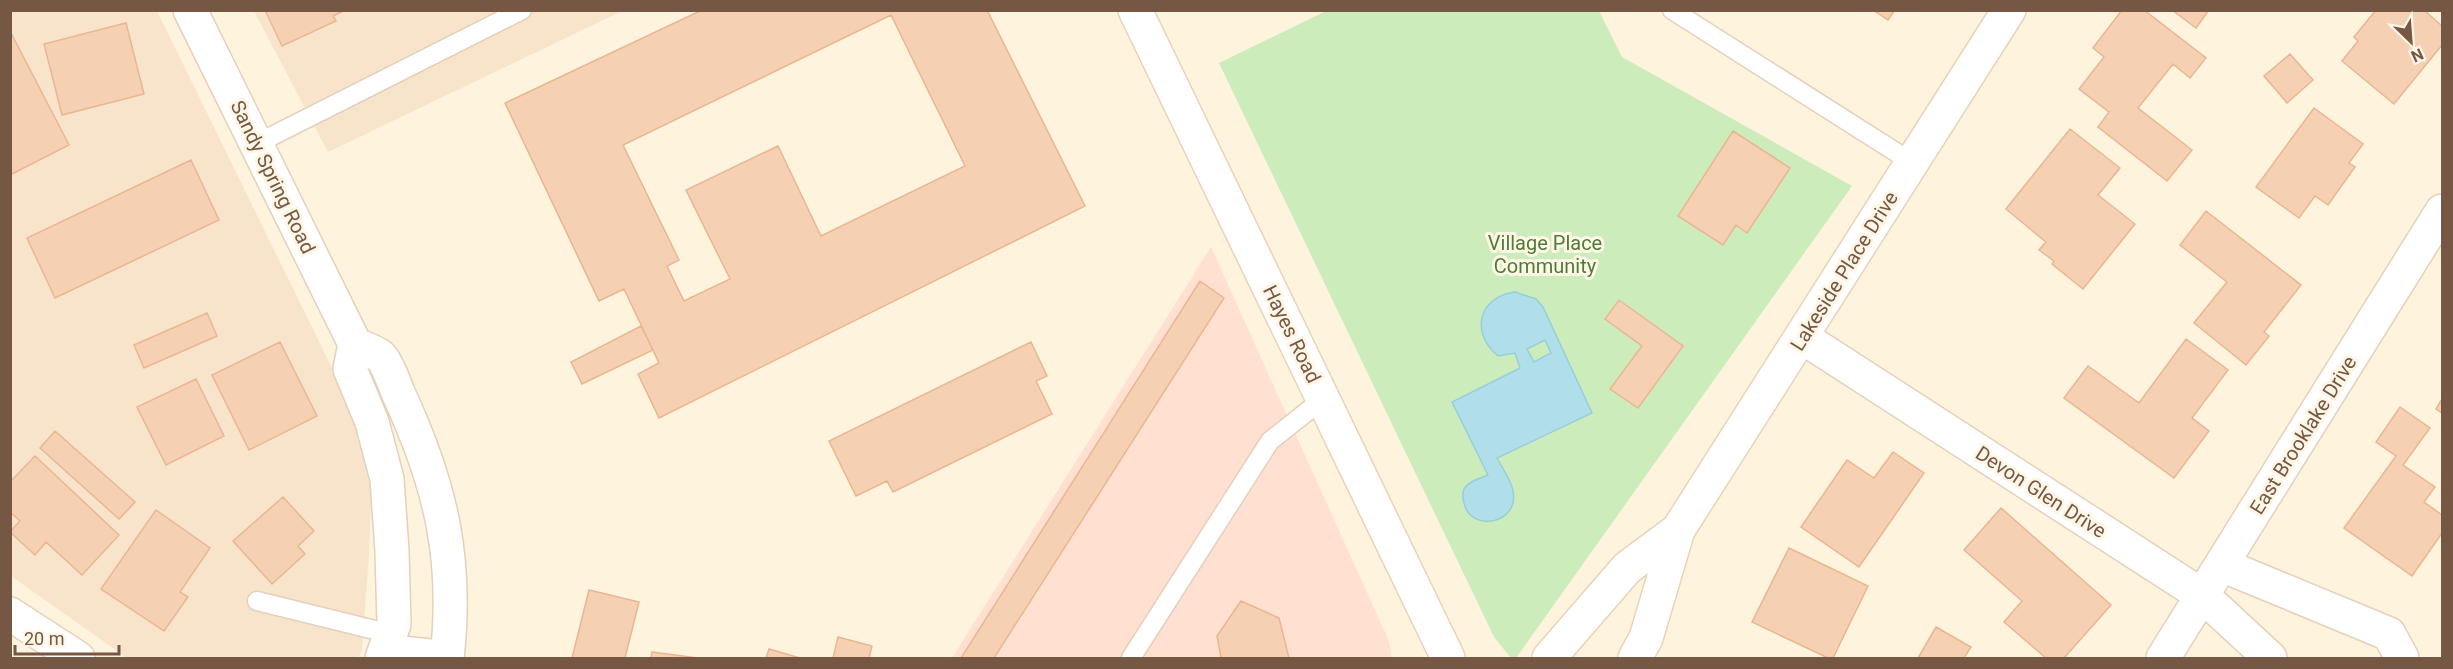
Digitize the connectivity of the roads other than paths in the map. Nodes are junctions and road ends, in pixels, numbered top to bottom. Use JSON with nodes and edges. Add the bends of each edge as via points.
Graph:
{"nodes":[{"id":1,"x":190,"y":10,"type":"edge"},
{"id":2,"x":522,"y":10,"type":"edge"},
{"id":3,"x":1134,"y":10,"type":"edge"},
{"id":4,"x":1672,"y":10,"type":"edge"},
{"id":5,"x":2009,"y":10,"type":"edge"},
{"id":6,"x":256,"y":144,"type":"junction"},
{"id":7,"x":1913,"y":163,"type":"junction"},
{"id":8,"x":2442,"y":211,"type":"edge"},
{"id":9,"x":1802,"y":337,"type":"junction"},
{"id":10,"x":355,"y":344,"type":"junction"},
{"id":11,"x":1323,"y":399,"type":"junction"},
{"id":12,"x":1678,"y":530,"type":"junction"},
{"id":13,"x":2222,"y":565,"type":"junction"},
{"id":14,"x":1416,"y":593,"type":"junction"},
{"id":15,"x":2203,"y":596,"type":"junction"},
{"id":16,"x":257,"y":601,"type":"dead end"},
{"id":17,"x":10,"y":614,"type":"edge"},
{"id":18,"x":386,"y":648,"type":"edge"},
{"id":19,"x":78,"y":658,"type":"edge"},
{"id":20,"x":447,"y":658,"type":"edge"},
{"id":21,"x":1131,"y":658,"type":"edge"},
{"id":22,"x":1425,"y":658,"type":"edge"},
{"id":23,"x":1448,"y":658,"type":"edge"},
{"id":24,"x":1549,"y":658,"type":"edge"},
{"id":25,"x":1635,"y":658,"type":"edge"},
{"id":26,"x":2163,"y":658,"type":"edge"},
{"id":27,"x":2270,"y":658,"type":"edge"},
{"id":28,"x":2402,"y":658,"type":"edge"}],
"edges":[{"from":1,"to":6,"type":"street","name":"Sandy Spring Road"},
{"from":2,"to":6,"type":"lane"},
{"from":3,"to":11,"type":"street","name":"Hayes Road"},
{"from":4,"to":7,"type":"lane"},
{"from":5,"to":7,"type":"street","name":"Lakeside Place Drive"},
{"from":6,"to":10,"type":"street","name":"Sandy Spring Road"},
{"from":7,"to":9,"type":"street","name":"Lakeside Place Drive"},
{"from":8,"to":13,"type":"street","name":"East Brooklake Drive"},
{"from":9,"to":12,"type":"street","name":"Lakeside Place Drive"},
{"from":9,"to":15,"type":"street","name":"Devon Glen Drive"},
{"from":10,"to":18,"type":"street","via":[[350,369],[372,422],[387,479],[394,624]]},
{"from":10,"to":20,"type":"street","via":[[382,357],[419,438],[436,491],[450,561],[451,630]]},
{"from":11,"to":14,"type":"street","name":"Hayes Road"},
{"from":11,"to":21,"type":"lane","via":[[1270,441]]},
{"from":12,"to":24,"type":"street","name":"Lakeside Place Drive","via":[[1627,568]]},
{"from":12,"to":25,"type":"street","name":"Lakeside Place Drive","via":[[1646,638]]},
{"from":13,"to":15,"type":"street","name":"East Brooklake Drive"},
{"from":13,"to":28,"type":"street","via":[[2389,634]]},
{"from":14,"to":22,"type":"street"},
{"from":14,"to":23,"type":"street","name":"Hayes Road"},
{"from":15,"to":26,"type":"street","name":"East Brooklake Drive"},
{"from":15,"to":27,"type":"street","name":"Devon Glen Drive"},
{"from":16,"to":18,"type":"lane"},
{"from":17,"to":19,"type":"street"},
{"from":18,"to":20,"type":"street"}]}
